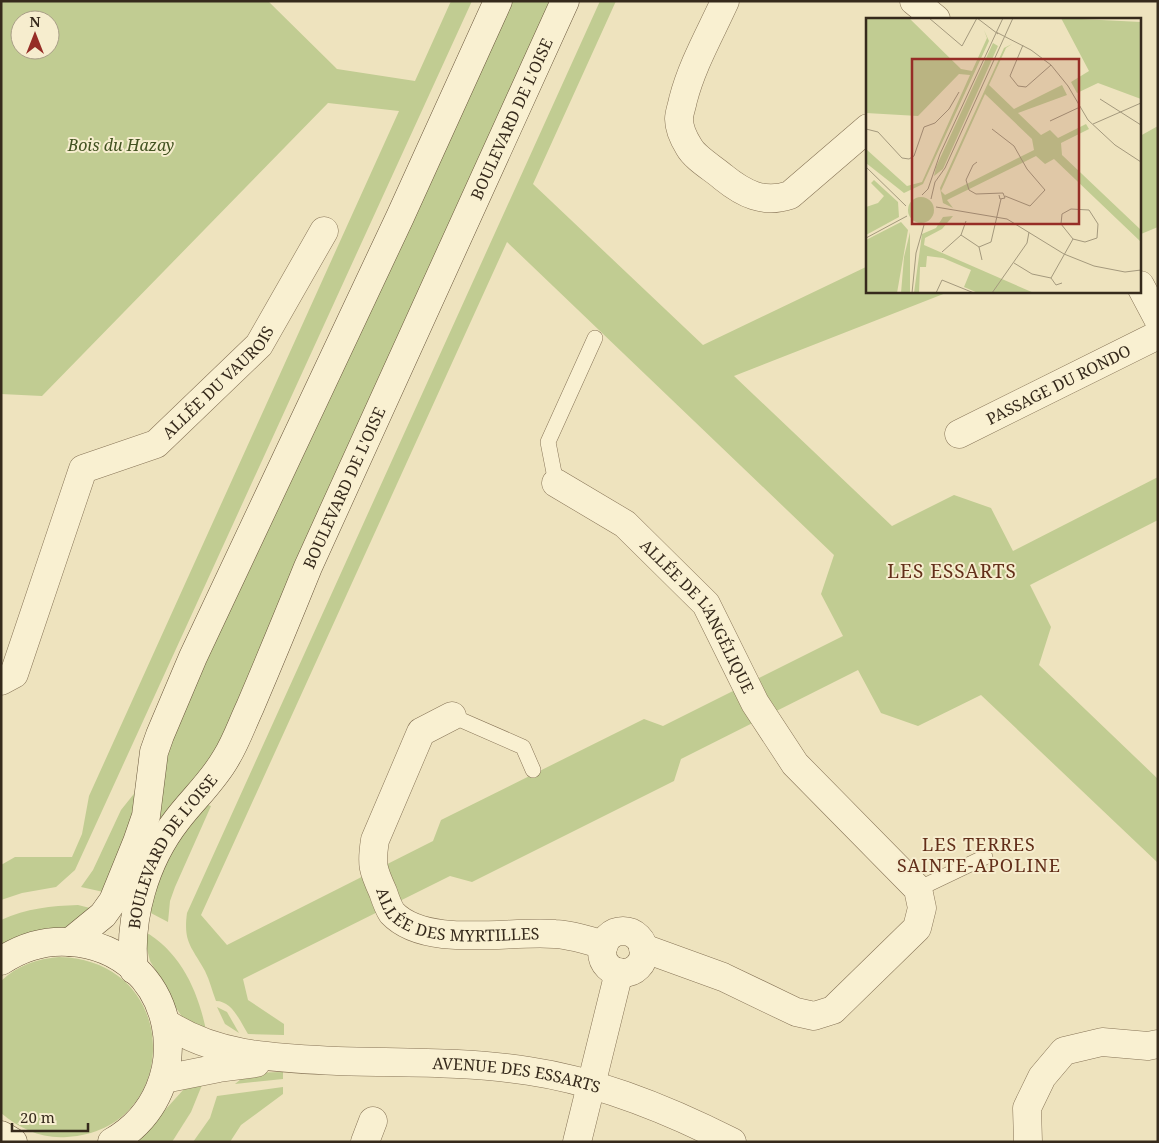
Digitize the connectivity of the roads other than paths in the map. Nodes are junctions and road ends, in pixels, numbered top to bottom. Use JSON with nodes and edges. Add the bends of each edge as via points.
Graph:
{"nodes":[{"id":1,"x":498,"y":1,"type":"edge"},
{"id":2,"x":565,"y":1,"type":"edge"},
{"id":3,"x":725,"y":1,"type":"edge"},
{"id":4,"x":914,"y":1,"type":"edge"},
{"id":5,"x":935,"y":18,"type":"edge"},
{"id":6,"x":866,"y":130,"type":"edge"},
{"id":7,"x":324,"y":231,"type":"dead end"},
{"id":8,"x":1142,"y":289,"type":"edge"},
{"id":9,"x":1158,"y":319,"type":"edge"},
{"id":10,"x":1158,"y":335,"type":"edge"},
{"id":11,"x":595,"y":338,"type":"dead end"},
{"id":12,"x":959,"y":434,"type":"dead end"},
{"id":13,"x":556,"y":483,"type":"joint"},
{"id":14,"x":1,"y":681,"type":"edge"},
{"id":15,"x":452,"y":716,"type":"joint"},
{"id":16,"x":533,"y":770,"type":"dead end"},
{"id":17,"x":985,"y":856,"type":"dead end"},
{"id":18,"x":918,"y":889,"type":"junction"},
{"id":19,"x":70,"y":942,"type":"junction"},
{"id":20,"x":604,"y":945,"type":"junction"},
{"id":21,"x":644,"y":948,"type":"junction"},
{"id":22,"x":1,"y":961,"type":"edge"},
{"id":23,"x":134,"y":970,"type":"junction"},
{"id":24,"x":619,"y":972,"type":"junction"},
{"id":25,"x":166,"y":1023,"type":"junction"},
{"id":26,"x":1158,"y":1044,"type":"edge"},
{"id":27,"x":290,"y":1059,"type":"junction"},
{"id":28,"x":164,"y":1079,"type":"junction"},
{"id":29,"x":590,"y":1084,"type":"junction"},
{"id":30,"x":1,"y":1135,"type":"edge"},
{"id":31,"x":13,"y":1142,"type":"edge"},
{"id":32,"x":112,"y":1142,"type":"edge"},
{"id":33,"x":577,"y":1142,"type":"edge"},
{"id":34,"x":732,"y":1142,"type":"edge"},
{"id":35,"x":1028,"y":1142,"type":"edge"}],
"edges":[{"from":1,"to":19,"type":"street","via":[[182,683],[154,752],[146,816],[113,901],[96,922]]},
{"from":2,"to":23,"type":"street","name":"BOULEVARD DE L'OISE","via":[[308,567],[227,758],[176,821],[157,853],[134,920]]},
{"from":3,"to":6,"type":"street","via":[[689,76],[683,100],[679,120],[682,136],[690,150],[737,189],[764,199],[779,199],[790,195]]},
{"from":4,"to":5,"type":"street"},
{"from":7,"to":14,"type":"street","name":"ALLÉE DU VAUROIS","via":[[259,344],[156,444],[83,469],[14,674]]},
{"from":8,"to":9,"type":"street"},
{"from":10,"to":12,"type":"street","name":"PASSAGE DU RONDO"},
{"from":11,"to":13,"type":"lane","name":"ALLÉE DE L'ANGÉLIQUE","via":[[548,442]]},
{"from":13,"to":18,"type":"street","name":"ALLÉE DE L'ANGÉLIQUE","via":[[625,524],[706,604],[755,703],[795,764]]},
{"from":15,"to":16,"type":"lane","name":"ALLÉE DES MYRTILLES","via":[[523,747]]},
{"from":15,"to":20,"type":"street","name":"ALLÉE DES MYRTILLES","via":[[421,732],[375,840],[372,859],[375,876],[391,912],[422,931],[442,935],[555,934]]},
{"from":17,"to":18,"type":"lane"},
{"from":18,"to":21,"type":"street","via":[[922,908],[917,928],[833,1010],[814,1016],[796,1012],[723,977]]},
{"from":19,"to":22,"type":"street","via":[[35,945]]},
{"from":19,"to":23,"type":"street","via":[[109,952]]},
{"from":20,"to":21,"type":"street","via":[[611,936],[628,932],[638,938]]},
{"from":20,"to":24,"type":"street","via":[[602,952],[607,965]]},
{"from":21,"to":24,"type":"street","via":[[642,962],[637,967],[625,973]]},
{"from":23,"to":25,"type":"street","via":[[154,994]]},
{"from":24,"to":29,"type":"street"},
{"from":25,"to":27,"type":"street","name":"AVENUE DES ESSARTS","via":[[191,1038],[220,1048]]},
{"from":25,"to":28,"type":"street","via":[[169,1051]]},
{"from":26,"to":35,"type":"street","via":[[1102,1042],[1064,1051],[1042,1077],[1027,1108]]},
{"from":27,"to":28,"type":"street","name":"AVENUE DES ESSARTS","via":[[240,1064]]},
{"from":27,"to":29,"type":"street","name":"AVENUE DES ESSARTS","via":[[468,1065],[530,1071]]},
{"from":28,"to":32,"type":"street","via":[[147,1112]]},
{"from":29,"to":33,"type":"street"},
{"from":29,"to":34,"type":"street","name":"AVENUE DES ESSARTS","via":[[661,1109]]},
{"from":30,"to":31,"type":"street"}]}
